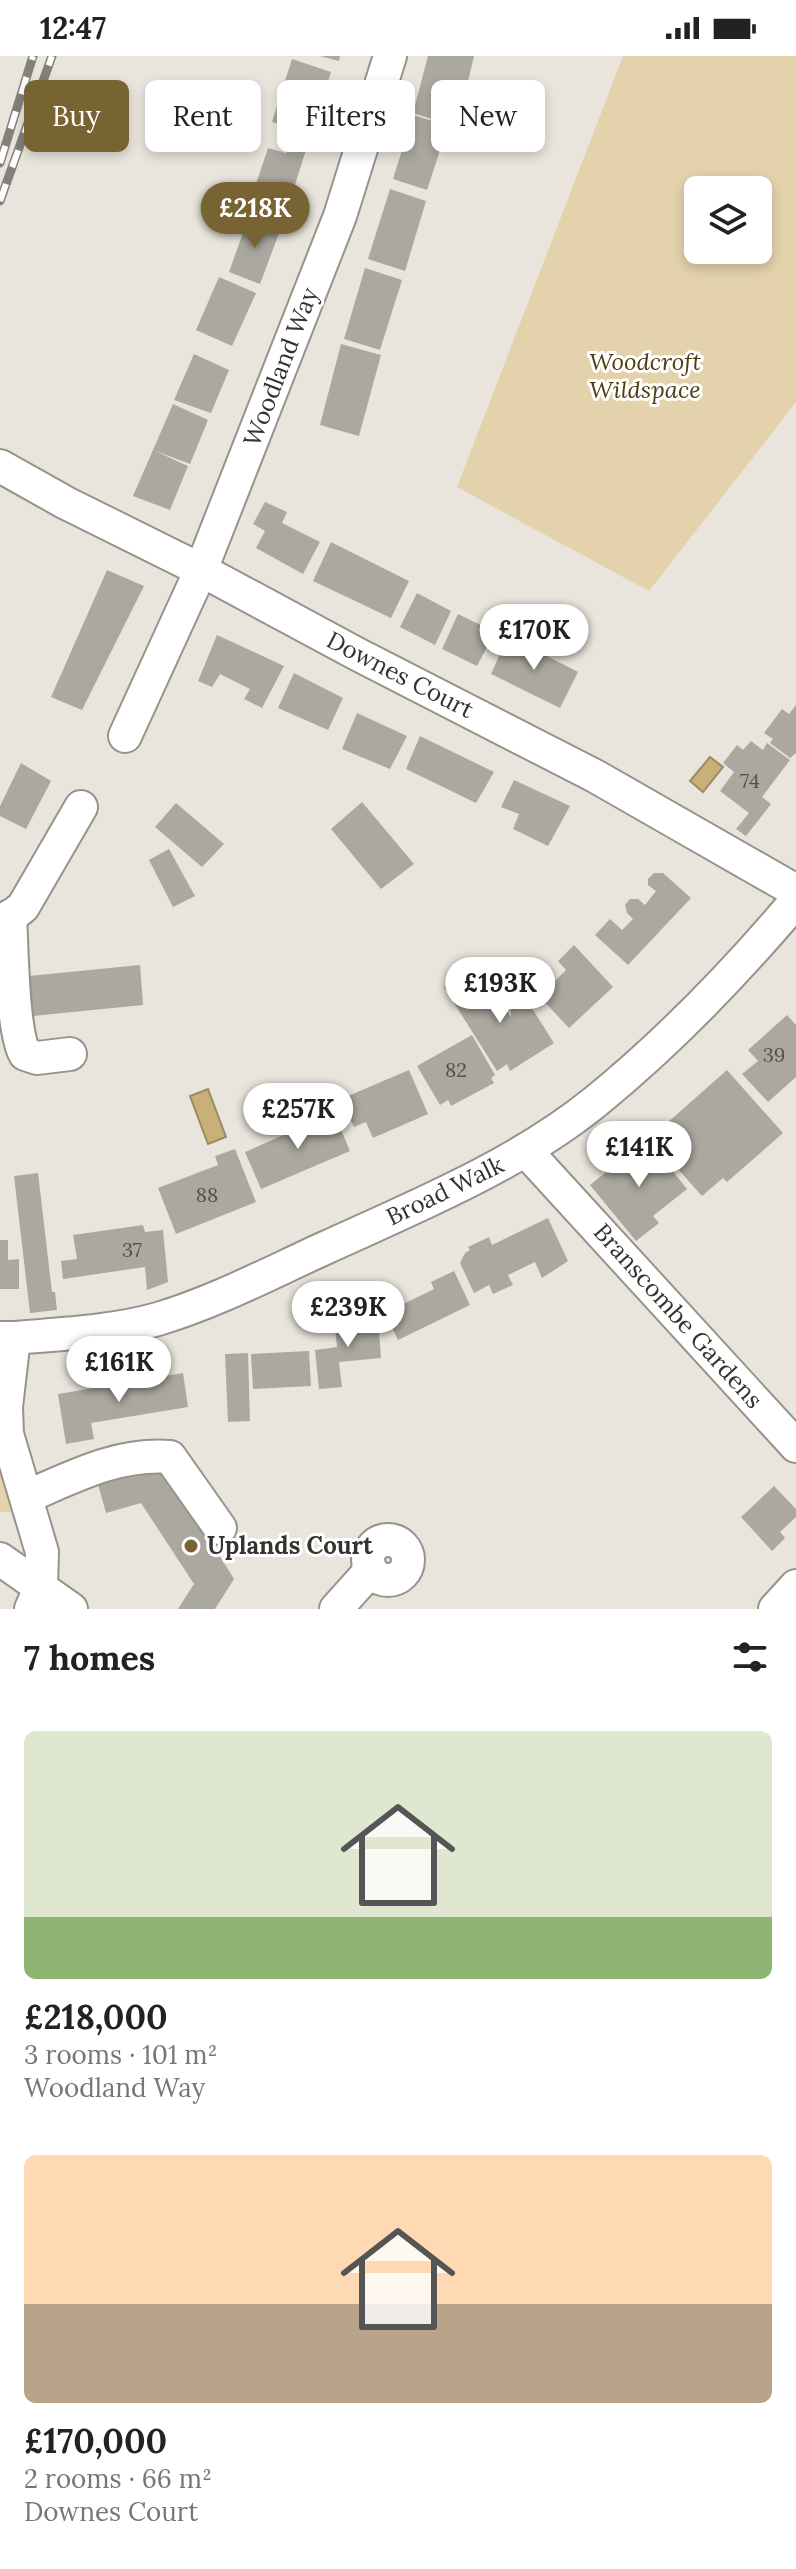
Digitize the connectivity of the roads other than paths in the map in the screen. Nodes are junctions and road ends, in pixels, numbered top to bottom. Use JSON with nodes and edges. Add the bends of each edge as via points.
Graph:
{"nodes":[{"id":1,"x":390,"y":56,"type":"edge"},
{"id":2,"x":0,"y":466,"type":"edge"},
{"id":3,"x":201,"y":570,"type":"junction"},
{"id":4,"x":125,"y":736,"type":"dead end"},
{"id":5,"x":81,"y":807,"type":"dead end"},
{"id":6,"x":796,"y":891,"type":"edge"},
{"id":7,"x":796,"y":901,"type":"edge"},
{"id":8,"x":5,"y":921,"type":"edge"},
{"id":9,"x":70,"y":1054,"type":"dead end"},
{"id":10,"x":526,"y":1151,"type":"junction"},
{"id":11,"x":7,"y":1338,"type":"edge"},
{"id":12,"x":796,"y":1446,"type":"edge"},
{"id":13,"x":26,"y":1497,"type":"junction"},
{"id":14,"x":220,"y":1528,"type":"dead end"},
{"id":15,"x":0,"y":1559,"type":"edge"},
{"id":16,"x":371,"y":1570,"type":"dead end"},
{"id":17,"x":796,"y":1586,"type":"edge"},
{"id":18,"x":36,"y":1598,"type":"edge"},
{"id":19,"x":71,"y":1609,"type":"edge"},
{"id":20,"x":336,"y":1609,"type":"edge"},
{"id":21,"x":775,"y":1609,"type":"edge"}],
"edges":[{"from":1,"to":3,"type":"street","name":"Woodland Way","via":[[340,216]]},
{"from":2,"to":3,"type":"street","name":"Downes Court"},
{"from":3,"to":4,"type":"street","name":"Woodland Way"},
{"from":3,"to":6,"type":"street","name":"Downes Court","via":[[595,776]]},
{"from":5,"to":8,"type":"street","via":[[23,907]]},
{"from":7,"to":10,"type":"street","name":"Broad Walk","via":[[656,1049],[594,1103]]},
{"from":8,"to":9,"type":"street","via":[[22,1048],[37,1058]]},
{"from":10,"to":11,"type":"street","name":"Broad Walk","via":[[199,1304],[156,1319],[84,1332]]},
{"from":10,"to":12,"type":"street","name":"Branscombe Gardens"},
{"from":11,"to":13,"type":"street","via":[[7,1434]]},
{"from":13,"to":14,"type":"street","via":[[101,1465],[145,1455],[170,1457]]},
{"from":13,"to":18,"type":"street","via":[[42,1552]]},
{"from":15,"to":18,"type":"street"},
{"from":16,"to":20,"type":"street"},
{"from":17,"to":21,"type":"street"},
{"from":18,"to":19,"type":"street"}]}
